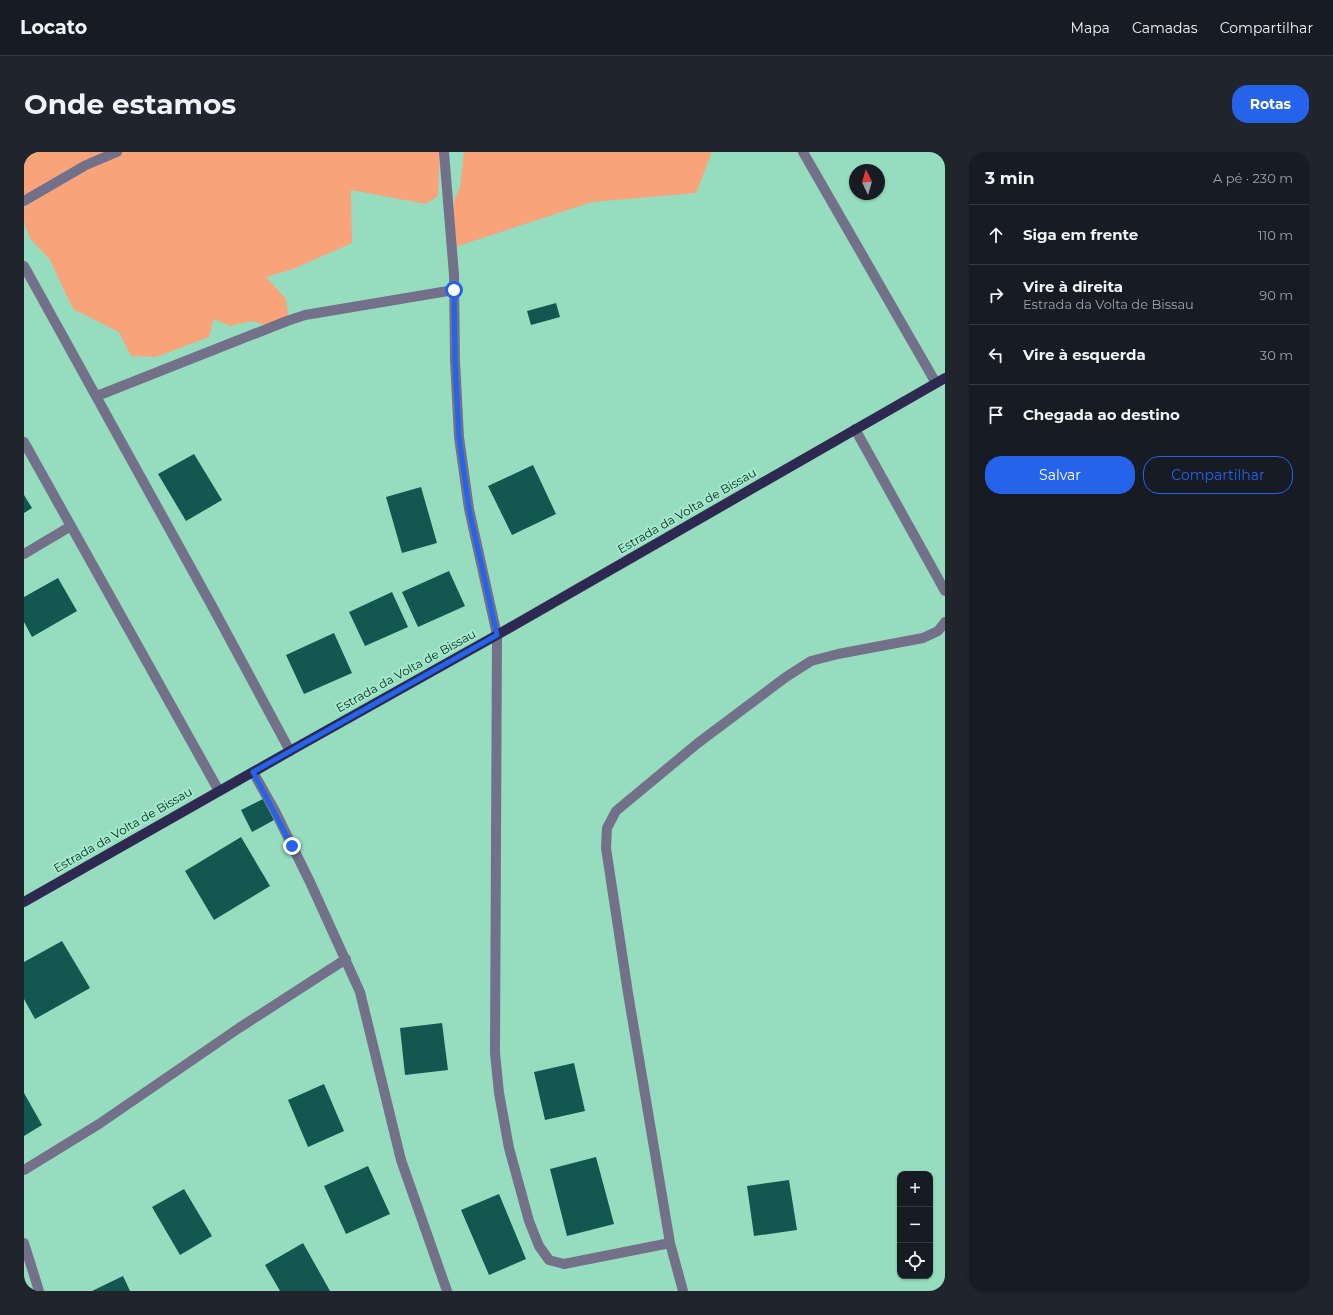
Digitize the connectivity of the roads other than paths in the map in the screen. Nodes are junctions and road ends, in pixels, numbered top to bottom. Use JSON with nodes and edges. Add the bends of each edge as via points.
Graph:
{"nodes":[{"id":1,"x":117,"y":152,"type":"edge"},
{"id":2,"x":444,"y":152,"type":"edge"},
{"id":3,"x":803,"y":152,"type":"edge"},
{"id":4,"x":24,"y":201,"type":"edge"},
{"id":5,"x":24,"y":266,"type":"edge"},
{"id":6,"x":454,"y":290,"type":"junction"},
{"id":7,"x":941,"y":381,"type":"edge"},
{"id":8,"x":97,"y":396,"type":"junction"},
{"id":9,"x":855,"y":429,"type":"junction"},
{"id":10,"x":24,"y":442,"type":"edge"},
{"id":11,"x":72,"y":526,"type":"junction"},
{"id":12,"x":24,"y":554,"type":"edge"},
{"id":13,"x":945,"y":591,"type":"edge"},
{"id":14,"x":945,"y":622,"type":"edge"},
{"id":15,"x":497,"y":635,"type":"junction"},
{"id":16,"x":290,"y":751,"type":"junction"},
{"id":17,"x":253,"y":772,"type":"junction"},
{"id":18,"x":219,"y":791,"type":"junction"},
{"id":19,"x":24,"y":902,"type":"edge"},
{"id":20,"x":346,"y":959,"type":"junction"},
{"id":21,"x":24,"y":1170,"type":"edge"},
{"id":22,"x":24,"y":1243,"type":"edge"},
{"id":23,"x":670,"y":1243,"type":"junction"},
{"id":24,"x":39,"y":1291,"type":"edge"},
{"id":25,"x":447,"y":1291,"type":"edge"},
{"id":26,"x":683,"y":1291,"type":"edge"}],
"edges":[{"from":1,"to":4,"type":"street","via":[[86,165]]},
{"from":2,"to":6,"type":"street"},
{"from":3,"to":7,"type":"street"},
{"from":5,"to":8,"type":"street"},
{"from":6,"to":8,"type":"street","via":[[305,315]]},
{"from":6,"to":15,"type":"street","via":[[459,437],[469,509]]},
{"from":7,"to":9,"type":"main road","name":"Estrada da Volta de Bissau"},
{"from":8,"to":16,"type":"street"},
{"from":9,"to":13,"type":"street"},
{"from":9,"to":15,"type":"main road","name":"Estrada da Volta de Bissau"},
{"from":10,"to":11,"type":"street"},
{"from":11,"to":12,"type":"street"},
{"from":11,"to":18,"type":"street"},
{"from":14,"to":23,"type":"street","via":[[938,631],[923,638],[810,661],[698,743],[631,797],[616,811],[607,828],[609,869]]},
{"from":15,"to":16,"type":"main road","name":"Estrada da Volta de Bissau"},
{"from":15,"to":23,"type":"street","via":[[495,1053],[509,1148],[529,1220],[539,1246],[549,1260],[564,1264]]},
{"from":16,"to":17,"type":"main road","name":"Estrada da Volta de Bissau"},
{"from":17,"to":18,"type":"main road","name":"Estrada da Volta de Bissau"},
{"from":17,"to":20,"type":"street","via":[[310,882]]},
{"from":18,"to":19,"type":"main road","name":"Estrada da Volta de Bissau"},
{"from":20,"to":21,"type":"street","via":[[239,1028],[99,1124]]},
{"from":20,"to":25,"type":"street","via":[[369,1022],[401,1160]]},
{"from":22,"to":24,"type":"street"},
{"from":23,"to":26,"type":"street"}]}
